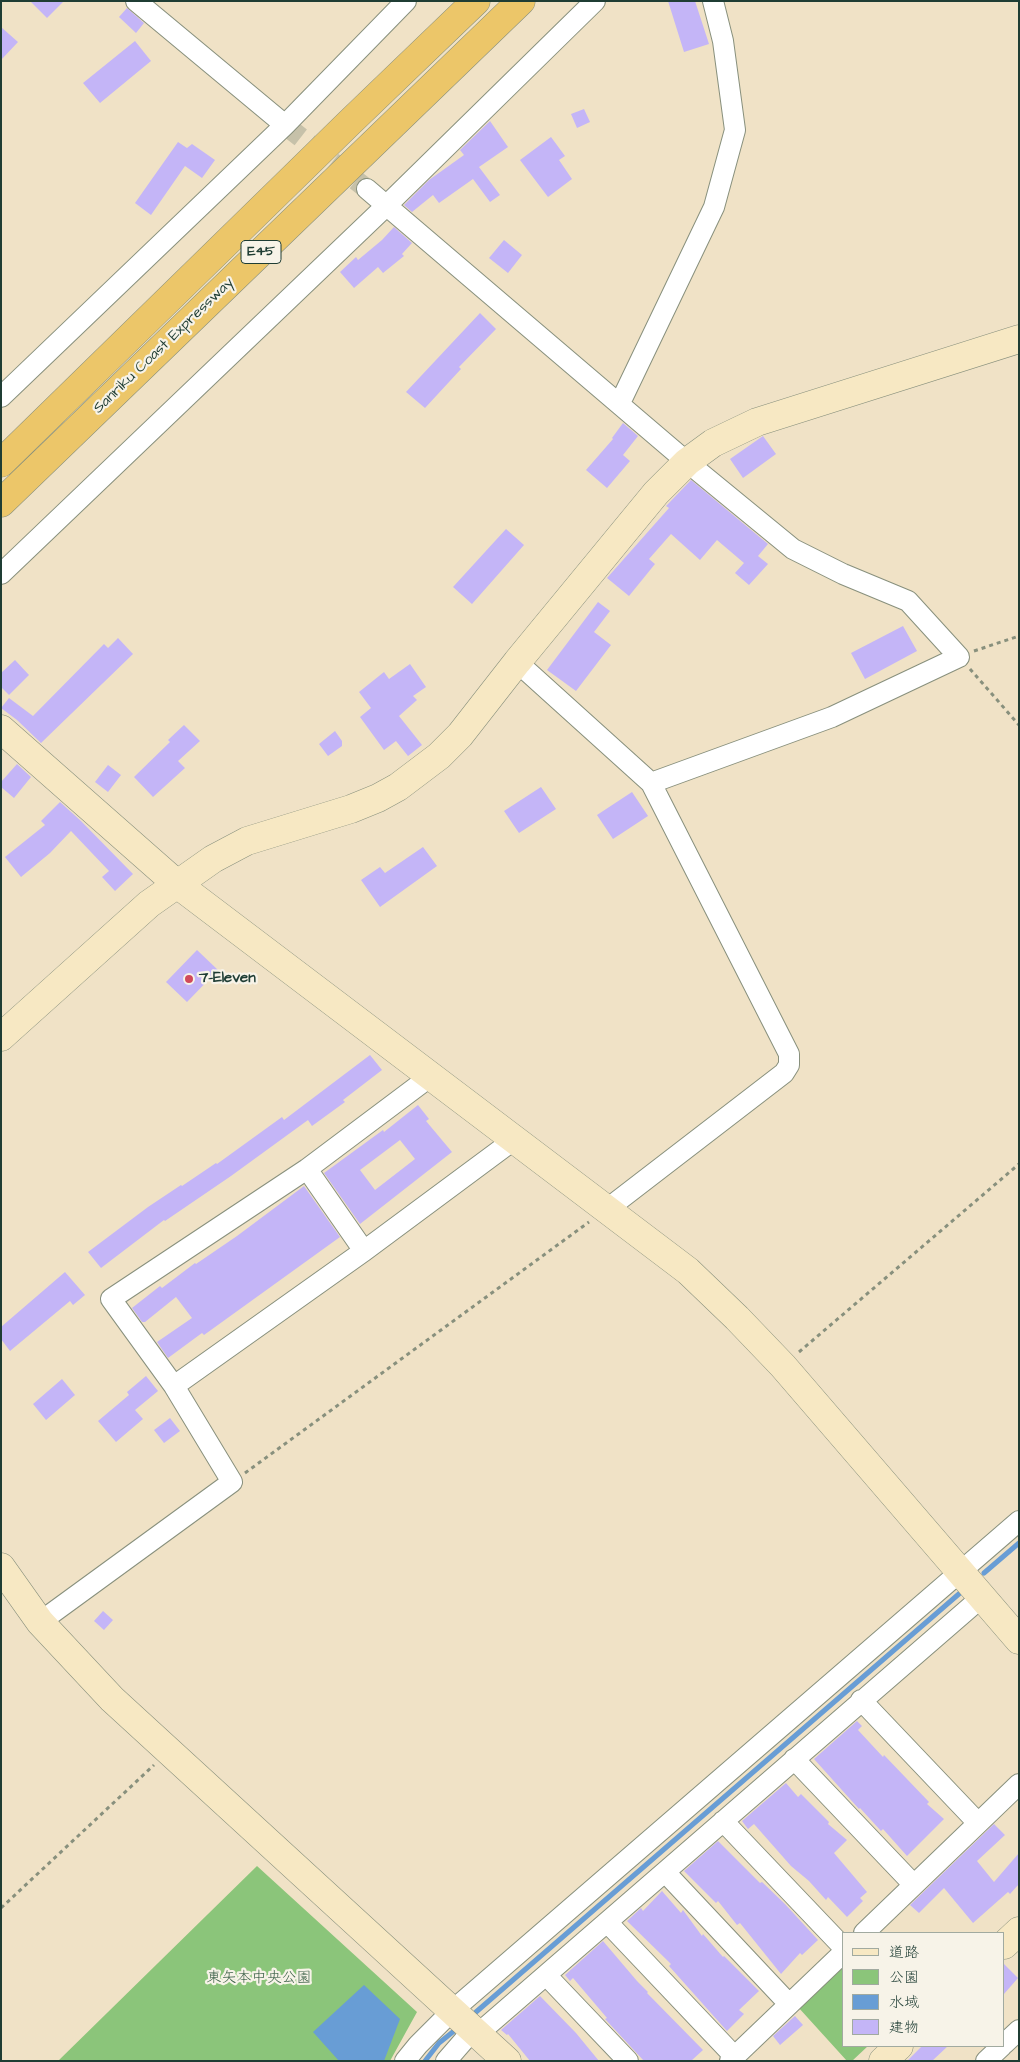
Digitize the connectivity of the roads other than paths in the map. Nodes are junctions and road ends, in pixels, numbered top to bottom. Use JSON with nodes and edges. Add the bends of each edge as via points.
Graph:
{"nodes":[{"id":1,"x":136,"y":1,"type":"edge"},
{"id":2,"x":406,"y":1,"type":"edge"},
{"id":3,"x":476,"y":1,"type":"edge"},
{"id":4,"x":521,"y":1,"type":"edge"},
{"id":5,"x":595,"y":1,"type":"edge"},
{"id":6,"x":714,"y":1,"type":"edge"},
{"id":7,"x":285,"y":125,"type":"junction"},
{"id":8,"x":367,"y":189,"type":"tunnel mouth"},
{"id":9,"x":386,"y":206,"type":"junction"},
{"id":10,"x":1019,"y":339,"type":"edge"},
{"id":11,"x":1,"y":397,"type":"edge"},
{"id":12,"x":620,"y":403,"type":"junction"},
{"id":13,"x":688,"y":462,"type":"junction"},
{"id":14,"x":1,"y":463,"type":"edge"},
{"id":15,"x":1,"y":503,"type":"edge"},
{"id":16,"x":1,"y":574,"type":"edge"},
{"id":17,"x":517,"y":662,"type":"junction"},
{"id":18,"x":1,"y":729,"type":"edge"},
{"id":19,"x":651,"y":783,"type":"junction"},
{"id":20,"x":177,"y":884,"type":"junction"},
{"id":21,"x":1,"y":1037,"type":"edge"},
{"id":22,"x":431,"y":1076,"type":"junction"},
{"id":23,"x":515,"y":1139,"type":"junction"},
{"id":24,"x":307,"y":1169,"type":"junction"},
{"id":25,"x":606,"y":1210,"type":"junction"},
{"id":26,"x":364,"y":1251,"type":"junction"},
{"id":27,"x":174,"y":1386,"type":"junction"},
{"id":28,"x":1019,"y":1521,"type":"edge"},
{"id":29,"x":1,"y":1567,"type":"edge"},
{"id":30,"x":961,"y":1572,"type":"junction"},
{"id":31,"x":982,"y":1597,"type":"junction"},
{"id":32,"x":40,"y":1622,"type":"junction"},
{"id":33,"x":1019,"y":1640,"type":"edge"},
{"id":34,"x":861,"y":1700,"type":"junction"},
{"id":35,"x":794,"y":1760,"type":"junction"},
{"id":36,"x":1019,"y":1784,"type":"edge"},
{"id":37,"x":723,"y":1821,"type":"junction"},
{"id":38,"x":978,"y":1823,"type":"junction"},
{"id":39,"x":665,"y":1872,"type":"junction"},
{"id":40,"x":914,"y":1885,"type":"junction"},
{"id":41,"x":607,"y":1922,"type":"junction"},
{"id":42,"x":1019,"y":1931,"type":"edge"},
{"id":43,"x":865,"y":1932,"type":"edge"},
{"id":44,"x":1005,"y":1944,"type":"edge"},
{"id":45,"x":842,"y":1946,"type":"edge"},
{"id":46,"x":842,"y":1954,"type":"edge"},
{"id":47,"x":546,"y":1975,"type":"junction"},
{"id":48,"x":789,"y":2004,"type":"junction"},
{"id":49,"x":453,"y":2010,"type":"junction"},
{"id":50,"x":1019,"y":2030,"type":"edge"},
{"id":51,"x":476,"y":2032,"type":"junction"},
{"id":52,"x":1005,"y":2043,"type":"edge"},
{"id":53,"x":898,"y":2047,"type":"edge"},
{"id":54,"x":1001,"y":2047,"type":"edge"},
{"id":55,"x":732,"y":2059,"type":"edge"},
{"id":56,"x":405,"y":2061,"type":"edge"},
{"id":57,"x":446,"y":2061,"type":"edge"},
{"id":58,"x":507,"y":2061,"type":"edge"},
{"id":59,"x":628,"y":2061,"type":"edge"},
{"id":60,"x":883,"y":2061,"type":"edge"},
{"id":61,"x":986,"y":2061,"type":"edge"}],
"edges":[{"from":1,"to":7,"type":"street"},
{"from":2,"to":7,"type":"street"},
{"from":3,"to":14,"type":"highway","name":"Sanriku Coast Expressway","number":"E45"},
{"from":4,"to":15,"type":"highway","name":"Sanriku Coast Expressway","number":"E45"},
{"from":5,"to":9,"type":"street"},
{"from":6,"to":12,"type":"street","via":[[735,130],[714,207]]},
{"from":7,"to":11,"type":"street"},
{"from":8,"to":9,"type":"street"},
{"from":9,"to":12,"type":"street"},
{"from":9,"to":16,"type":"street"},
{"from":10,"to":13,"type":"street","via":[[757,422],[713,443]]},
{"from":12,"to":13,"type":"street"},
{"from":13,"to":17,"type":"street","via":[[656,493]]},
{"from":13,"to":19,"type":"street","via":[[793,549],[908,601],[958,656],[832,717]]},
{"from":17,"to":19,"type":"street"},
{"from":17,"to":20,"type":"street","via":[[460,736],[440,756],[398,787],[351,809],[247,842]]},
{"from":18,"to":20,"type":"street"},
{"from":19,"to":25,"type":"street","via":[[789,1054],[788,1065],[784,1073]]},
{"from":20,"to":21,"type":"street","via":[[149,904]]},
{"from":20,"to":22,"type":"street"},
{"from":22,"to":23,"type":"street"},
{"from":22,"to":24,"type":"street"},
{"from":23,"to":25,"type":"street"},
{"from":23,"to":26,"type":"street"},
{"from":24,"to":26,"type":"street"},
{"from":24,"to":27,"type":"street","via":[[111,1299]]},
{"from":25,"to":30,"type":"street","via":[[688,1272],[737,1318],[783,1366]]},
{"from":26,"to":27,"type":"street"},
{"from":27,"to":32,"type":"street","via":[[232,1482]]},
{"from":28,"to":30,"type":"street"},
{"from":29,"to":32,"type":"street"},
{"from":30,"to":31,"type":"street"},
{"from":30,"to":49,"type":"street"},
{"from":31,"to":33,"type":"street"},
{"from":31,"to":34,"type":"street"},
{"from":32,"to":49,"type":"street","via":[[112,1698]]},
{"from":34,"to":35,"type":"street"},
{"from":34,"to":38,"type":"street"},
{"from":35,"to":37,"type":"street"},
{"from":35,"to":40,"type":"street"},
{"from":36,"to":38,"type":"street"},
{"from":37,"to":39,"type":"street"},
{"from":37,"to":45,"type":"street"},
{"from":38,"to":40,"type":"street"},
{"from":39,"to":41,"type":"street"},
{"from":39,"to":48,"type":"street"},
{"from":40,"to":43,"type":"street"},
{"from":41,"to":47,"type":"street"},
{"from":41,"to":55,"type":"street"},
{"from":42,"to":44,"type":"street"},
{"from":46,"to":48,"type":"street"},
{"from":47,"to":51,"type":"street"},
{"from":47,"to":59,"type":"street"},
{"from":48,"to":55,"type":"street"},
{"from":49,"to":51,"type":"street"},
{"from":49,"to":56,"type":"street"},
{"from":50,"to":52,"type":"street"},
{"from":51,"to":57,"type":"street","via":[[466,2038]]},
{"from":51,"to":58,"type":"street"},
{"from":53,"to":60,"type":"street"},
{"from":54,"to":61,"type":"street"}]}
